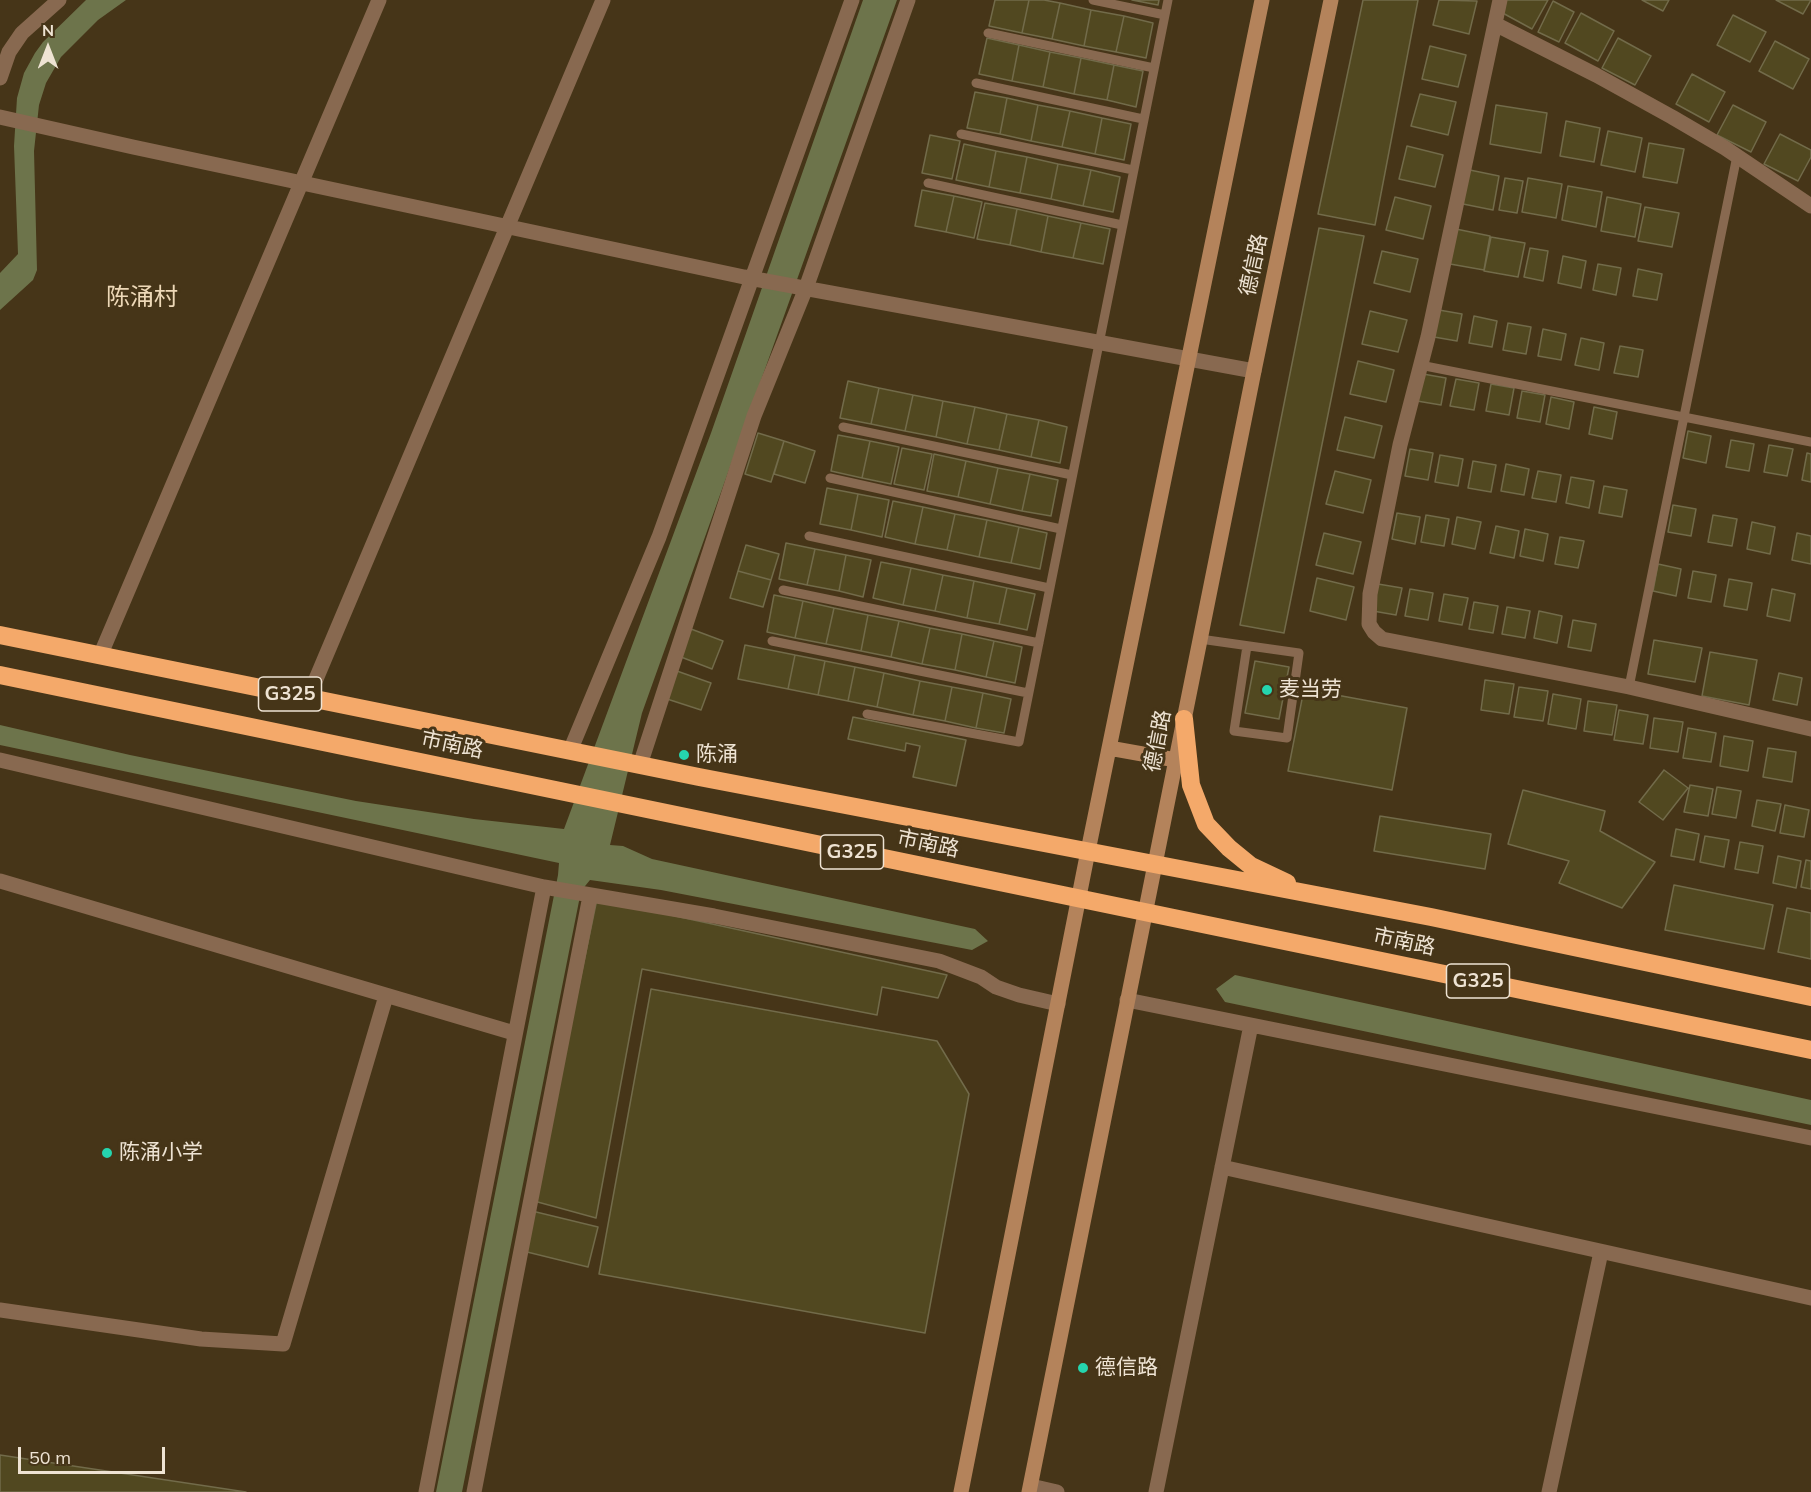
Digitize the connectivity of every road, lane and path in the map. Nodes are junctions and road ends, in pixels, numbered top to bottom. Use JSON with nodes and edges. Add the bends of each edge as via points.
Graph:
{"nodes":[{"id":1,"x":59,"y":0,"type":"edge"},
{"id":2,"x":380,"y":0,"type":"edge"},
{"id":3,"x":603,"y":0,"type":"edge"},
{"id":4,"x":852,"y":0,"type":"edge"},
{"id":5,"x":908,"y":0,"type":"edge"},
{"id":6,"x":1093,"y":0,"type":"edge"},
{"id":7,"x":1167,"y":0,"type":"edge"},
{"id":8,"x":1262,"y":0,"type":"edge"},
{"id":9,"x":1331,"y":0,"type":"edge"},
{"id":10,"x":1500,"y":0,"type":"edge"},
{"id":11,"x":1164,"y":15,"type":"junction"},
{"id":12,"x":1495,"y":24,"type":"junction"},
{"id":13,"x":988,"y":33,"type":"dead end"},
{"id":14,"x":1154,"y":68,"type":"junction"},
{"id":15,"x":0,"y":78,"type":"edge"},
{"id":16,"x":976,"y":83,"type":"dead end"},
{"id":17,"x":2,"y":117,"type":"edge"},
{"id":18,"x":1143,"y":119,"type":"junction"},
{"id":19,"x":961,"y":134,"type":"dead end"},
{"id":20,"x":1737,"y":156,"type":"junction"},
{"id":21,"x":1133,"y":170,"type":"junction"},
{"id":22,"x":301,"y":183,"type":"junction"},
{"id":23,"x":928,"y":183,"type":"dead end"},
{"id":24,"x":1811,"y":206,"type":"edge"},
{"id":25,"x":1122,"y":225,"type":"junction"},
{"id":26,"x":507,"y":227,"type":"junction"},
{"id":27,"x":757,"y":279,"type":"junction"},
{"id":28,"x":802,"y":288,"type":"junction"},
{"id":29,"x":1099,"y":343,"type":"junction"},
{"id":30,"x":1188,"y":359,"type":"junction"},
{"id":31,"x":1420,"y":365,"type":"junction"},
{"id":32,"x":1254,"y":371,"type":"junction"},
{"id":33,"x":1684,"y":417,"type":"junction"},
{"id":34,"x":843,"y":427,"type":"dead end"},
{"id":35,"x":1811,"y":442,"type":"edge"},
{"id":36,"x":1072,"y":475,"type":"junction"},
{"id":37,"x":830,"y":478,"type":"dead end"},
{"id":38,"x":1062,"y":529,"type":"junction"},
{"id":39,"x":808,"y":536,"type":"dead end"},
{"id":40,"x":1049,"y":588,"type":"junction"},
{"id":41,"x":783,"y":590,"type":"dead end"},
{"id":42,"x":0,"y":635,"type":"edge"},
{"id":43,"x":1200,"y":639,"type":"junction"},
{"id":44,"x":772,"y":641,"type":"dead end"},
{"id":45,"x":1039,"y":643,"type":"junction"},
{"id":46,"x":1246,"y":646,"type":"junction"},
{"id":47,"x":100,"y":656,"type":"junction"},
{"id":48,"x":0,"y":675,"type":"edge"},
{"id":49,"x":1629,"y":687,"type":"junction"},
{"id":50,"x":1028,"y":693,"type":"junction"},
{"id":51,"x":308,"y":698,"type":"junction"},
{"id":52,"x":867,"y":714,"type":"dead end"},
{"id":53,"x":1184,"y":719,"type":"junction"},
{"id":54,"x":1811,"y":729,"type":"edge"},
{"id":55,"x":1109,"y":748,"type":"junction"},
{"id":56,"x":575,"y":752,"type":"junction"},
{"id":57,"x":0,"y":760,"type":"edge"},
{"id":58,"x":1176,"y":760,"type":"junction"},
{"id":59,"x":638,"y":764,"type":"junction"},
{"id":60,"x":1088,"y":851,"type":"junction"},
{"id":61,"x":1155,"y":864,"type":"junction"},
{"id":62,"x":0,"y":881,"type":"edge"},
{"id":63,"x":548,"y":888,"type":"junction"},
{"id":64,"x":586,"y":895,"type":"junction"},
{"id":65,"x":1313,"y":895,"type":"junction"},
{"id":66,"x":1079,"y":898,"type":"junction"},
{"id":67,"x":1145,"y":912,"type":"junction"},
{"id":68,"x":386,"y":996,"type":"junction"},
{"id":69,"x":1811,"y":997,"type":"edge"},
{"id":70,"x":1127,"y":1000,"type":"junction"},
{"id":71,"x":1058,"y":1004,"type":"junction"},
{"id":72,"x":1251,"y":1024,"type":"junction"},
{"id":73,"x":514,"y":1033,"type":"junction"},
{"id":74,"x":1811,"y":1050,"type":"edge"},
{"id":75,"x":1811,"y":1138,"type":"edge"},
{"id":76,"x":1222,"y":1167,"type":"junction"},
{"id":77,"x":1601,"y":1252,"type":"junction"},
{"id":78,"x":1811,"y":1298,"type":"edge"},
{"id":79,"x":0,"y":1310,"type":"edge"},
{"id":80,"x":1030,"y":1489,"type":"edge"},
{"id":81,"x":426,"y":1492,"type":"edge"},
{"id":82,"x":474,"y":1492,"type":"edge"},
{"id":83,"x":961,"y":1492,"type":"edge"},
{"id":84,"x":1057,"y":1492,"type":"edge"},
{"id":85,"x":1156,"y":1492,"type":"edge"},
{"id":86,"x":1549,"y":1492,"type":"edge"}],
"edges":[{"from":1,"to":15,"type":"street","via":[[22,33],[9,52]]},
{"from":2,"to":22,"type":"street"},
{"from":3,"to":26,"type":"street"},
{"from":4,"to":27,"type":"street"},
{"from":5,"to":28,"type":"street"},
{"from":6,"to":11,"type":"lane"},
{"from":7,"to":11,"type":"lane"},
{"from":8,"to":30,"type":"main road"},
{"from":9,"to":32,"type":"main road","name":"德信路"},
{"from":10,"to":12,"type":"street"},
{"from":11,"to":14,"type":"lane"},
{"from":12,"to":20,"type":"street","via":[[1606,81]]},
{"from":12,"to":31,"type":"street"},
{"from":13,"to":14,"type":"lane"},
{"from":14,"to":18,"type":"lane"},
{"from":16,"to":18,"type":"lane"},
{"from":17,"to":22,"type":"street"},
{"from":18,"to":21,"type":"lane"},
{"from":19,"to":21,"type":"lane"},
{"from":20,"to":24,"type":"street"},
{"from":20,"to":33,"type":"lane"},
{"from":21,"to":25,"type":"lane"},
{"from":22,"to":26,"type":"street"},
{"from":22,"to":47,"type":"street"},
{"from":23,"to":25,"type":"lane"},
{"from":25,"to":29,"type":"lane"},
{"from":26,"to":27,"type":"street"},
{"from":26,"to":51,"type":"street"},
{"from":27,"to":28,"type":"street"},
{"from":27,"to":56,"type":"street"},
{"from":28,"to":29,"type":"street"},
{"from":28,"to":59,"type":"street","via":[[754,416]]},
{"from":29,"to":30,"type":"street"},
{"from":29,"to":36,"type":"lane"},
{"from":30,"to":32,"type":"street"},
{"from":30,"to":55,"type":"main road"},
{"from":31,"to":33,"type":"lane"},
{"from":31,"to":49,"type":"street","via":[[1370,594],[1369,624],[1374,632],[1382,639]]},
{"from":32,"to":43,"type":"main road","name":"德信路"},
{"from":33,"to":35,"type":"lane"},
{"from":33,"to":49,"type":"lane"},
{"from":34,"to":36,"type":"lane"},
{"from":36,"to":38,"type":"lane"},
{"from":37,"to":38,"type":"lane"},
{"from":38,"to":40,"type":"lane"},
{"from":39,"to":40,"type":"lane"},
{"from":40,"to":45,"type":"lane"},
{"from":41,"to":45,"type":"lane"},
{"from":42,"to":47,"type":"highway","name":"市南路","number":"G325"},
{"from":43,"to":46,"type":"lane"},
{"from":43,"to":53,"type":"main road","name":"德信路"},
{"from":44,"to":50,"type":"lane"},
{"from":45,"to":50,"type":"lane"},
{"from":46,"to":46,"type":"lane","via":[[1234,731],[1287,738],[1299,653]]},
{"from":47,"to":51,"type":"highway","name":"市南路","number":"G325"},
{"from":48,"to":66,"type":"highway","name":"市南路","number":"G325"},
{"from":49,"to":54,"type":"street"},
{"from":50,"to":52,"type":"lane","via":[[1019,742]]},
{"from":51,"to":56,"type":"highway","name":"市南路","number":"G325"},
{"from":53,"to":58,"type":"main road","name":"德信路"},
{"from":53,"to":65,"type":"highway","via":[[1191,785],[1206,824],[1251,866]]},
{"from":55,"to":58,"type":"main road"},
{"from":55,"to":60,"type":"main road"},
{"from":56,"to":59,"type":"highway","name":"市南路","number":"G325"},
{"from":57,"to":63,"type":"street"},
{"from":58,"to":61,"type":"main road","name":"德信路"},
{"from":59,"to":60,"type":"highway","name":"市南路","number":"G325"},
{"from":60,"to":61,"type":"highway","name":"市南路","number":"G325"},
{"from":60,"to":66,"type":"main road"},
{"from":61,"to":65,"type":"highway","name":"市南路","number":"G325"},
{"from":61,"to":67,"type":"main road","name":"德信路"},
{"from":62,"to":68,"type":"street"},
{"from":63,"to":64,"type":"street"},
{"from":63,"to":73,"type":"street"},
{"from":64,"to":71,"type":"street","via":[[939,961],[1018,995]]},
{"from":64,"to":82,"type":"street"},
{"from":65,"to":69,"type":"highway","name":"市南路","number":"G325"},
{"from":66,"to":67,"type":"highway","name":"市南路","number":"G325"},
{"from":66,"to":71,"type":"main road"},
{"from":67,"to":70,"type":"main road","name":"德信路"},
{"from":67,"to":74,"type":"highway","name":"市南路","number":"G325"},
{"from":68,"to":73,"type":"street"},
{"from":68,"to":79,"type":"street","via":[[283,1344],[201,1339]]},
{"from":70,"to":72,"type":"street"},
{"from":70,"to":80,"type":"main road","name":"德信路"},
{"from":71,"to":83,"type":"main road"},
{"from":72,"to":75,"type":"street"},
{"from":72,"to":76,"type":"street"},
{"from":73,"to":81,"type":"street"},
{"from":76,"to":77,"type":"street"},
{"from":76,"to":85,"type":"street"},
{"from":77,"to":78,"type":"street"},
{"from":77,"to":86,"type":"street"},
{"from":80,"to":84,"type":"street"}]}
